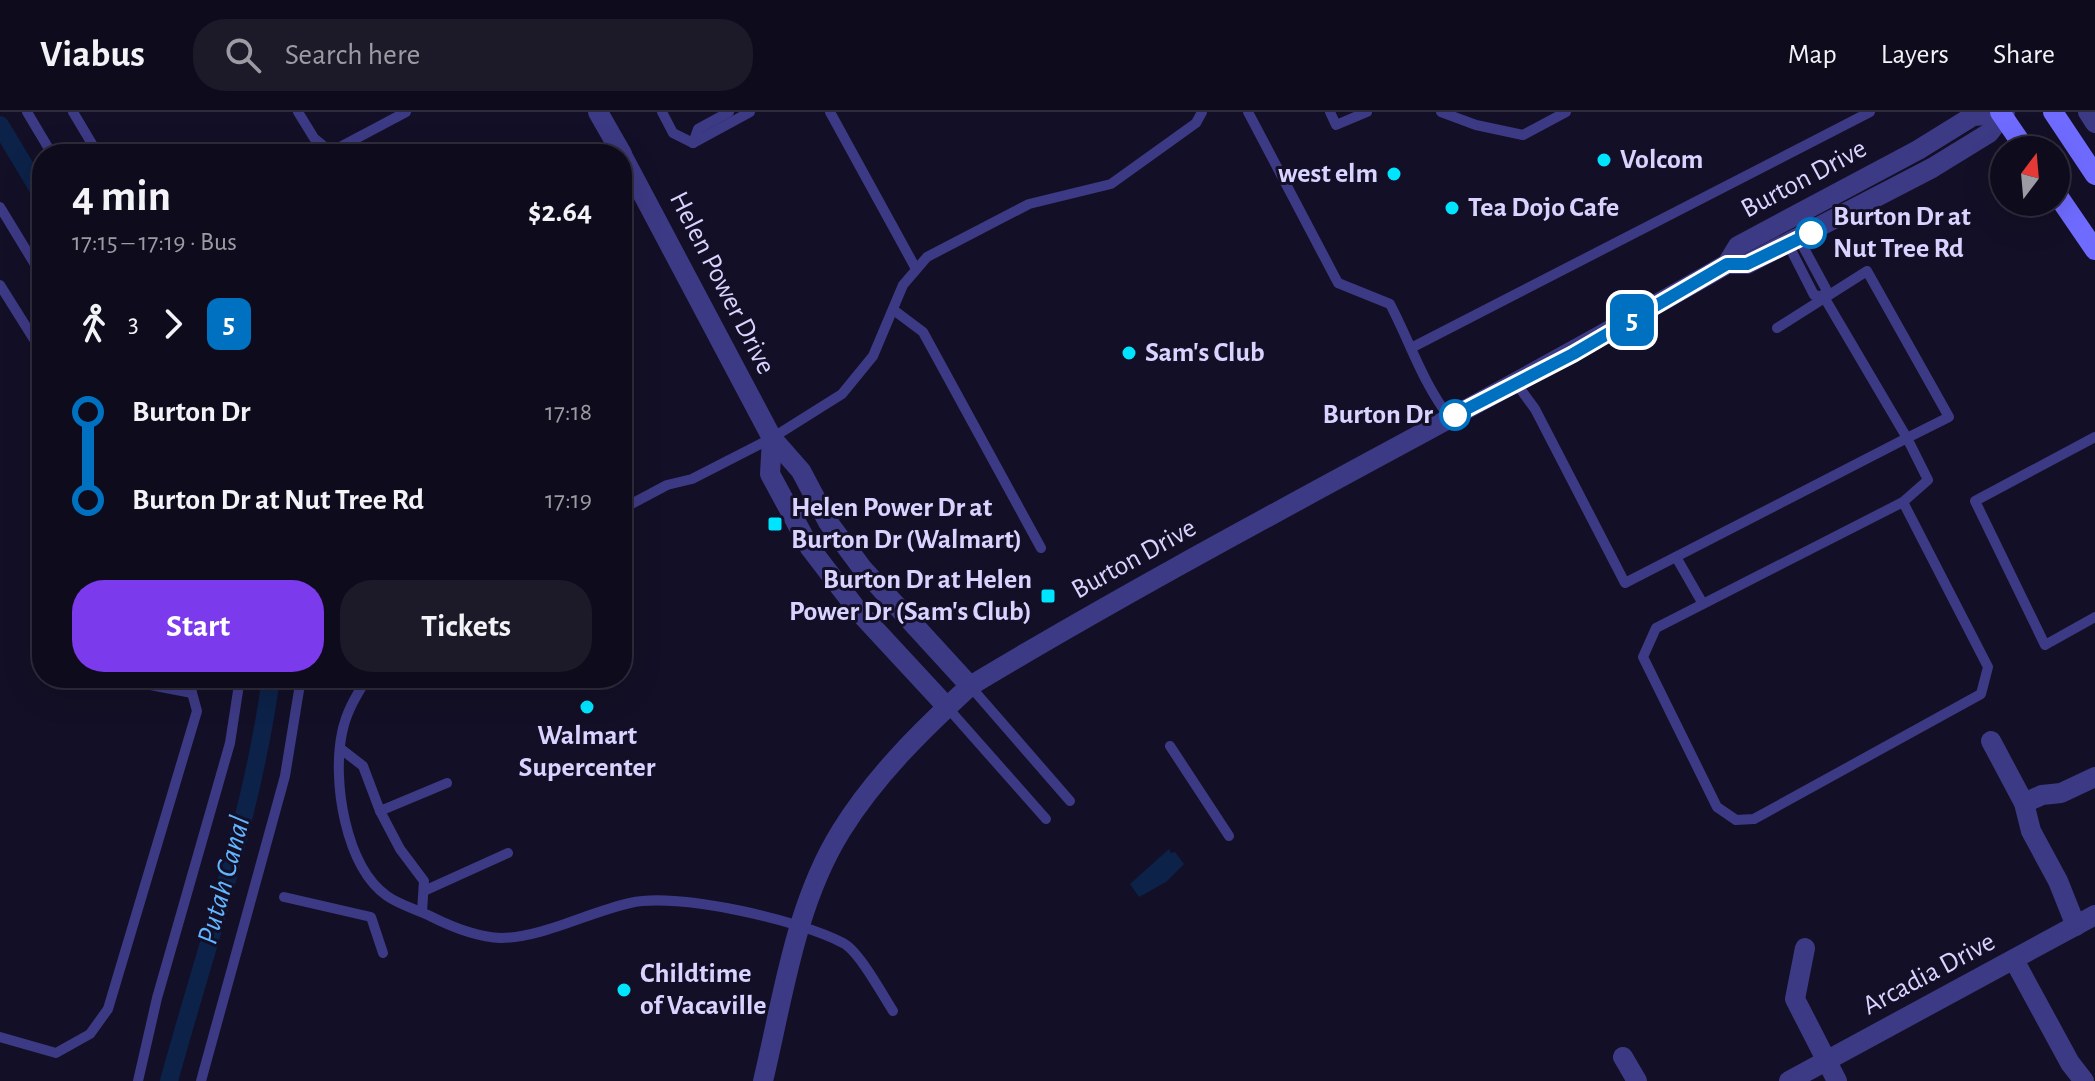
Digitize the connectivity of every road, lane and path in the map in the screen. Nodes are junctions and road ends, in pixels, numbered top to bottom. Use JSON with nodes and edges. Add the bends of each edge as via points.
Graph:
{"nodes":[{"id":1,"x":27,"y":112,"type":"edge"},
{"id":2,"x":73,"y":112,"type":"edge"},
{"id":3,"x":298,"y":112,"type":"edge"},
{"id":4,"x":406,"y":112,"type":"edge"},
{"id":5,"x":598,"y":112,"type":"edge"},
{"id":6,"x":662,"y":112,"type":"edge"},
{"id":7,"x":729,"y":112,"type":"edge"},
{"id":8,"x":750,"y":112,"type":"edge"},
{"id":9,"x":830,"y":112,"type":"edge"},
{"id":10,"x":1202,"y":112,"type":"edge"},
{"id":11,"x":1248,"y":112,"type":"edge"},
{"id":12,"x":1330,"y":112,"type":"edge"},
{"id":13,"x":1367,"y":112,"type":"edge"},
{"id":14,"x":1441,"y":112,"type":"edge"},
{"id":15,"x":1566,"y":112,"type":"edge"},
{"id":16,"x":1870,"y":112,"type":"edge"},
{"id":17,"x":2053,"y":112,"type":"edge"},
{"id":18,"x":2088,"y":112,"type":"edge"},
{"id":19,"x":2002,"y":113,"type":"edge"},
{"id":20,"x":2095,"y":123,"type":"edge"},
{"id":21,"x":2017,"y":136,"type":"edge"},
{"id":22,"x":693,"y":143,"type":"junction"},
{"id":23,"x":46,"y":144,"type":"edge"},
{"id":24,"x":92,"y":144,"type":"edge"},
{"id":25,"x":320,"y":144,"type":"edge"},
{"id":26,"x":346,"y":144,"type":"edge"},
{"id":27,"x":616,"y":144,"type":"edge"},
{"id":28,"x":632,"y":173,"type":"edge"},
{"id":29,"x":2095,"y":175,"type":"edge"},
{"id":30,"x":0,"y":207,"type":"edge"},
{"id":31,"x":2070,"y":213,"type":"edge"},
{"id":32,"x":1794,"y":242,"type":"junction"},
{"id":33,"x":2095,"y":250,"type":"edge"},
{"id":34,"x":32,"y":260,"type":"edge"},
{"id":35,"x":1727,"y":264,"type":"junction"},
{"id":36,"x":915,"y":267,"type":"junction"},
{"id":37,"x":0,"y":285,"type":"edge"},
{"id":38,"x":1824,"y":297,"type":"junction"},
{"id":39,"x":895,"y":311,"type":"junction"},
{"id":40,"x":1777,"y":328,"type":"dead end"},
{"id":41,"x":32,"y":336,"type":"edge"},
{"id":42,"x":1413,"y":347,"type":"junction"},
{"id":43,"x":1516,"y":383,"type":"junction"},
{"id":44,"x":1450,"y":418,"type":"junction"},
{"id":45,"x":2095,"y":437,"type":"edge"},
{"id":46,"x":772,"y":438,"type":"junction"},
{"id":47,"x":1907,"y":438,"type":"junction"},
{"id":48,"x":1903,"y":502,"type":"junction"},
{"id":49,"x":632,"y":504,"type":"edge"},
{"id":50,"x":1041,"y":548,"type":"dead end"},
{"id":51,"x":1676,"y":557,"type":"junction"},
{"id":52,"x":1703,"y":604,"type":"junction"},
{"id":53,"x":2095,"y":617,"type":"edge"},
{"id":54,"x":970,"y":686,"type":"junction"},
{"id":55,"x":166,"y":688,"type":"edge"},
{"id":56,"x":191,"y":688,"type":"edge"},
{"id":57,"x":238,"y":688,"type":"edge"},
{"id":58,"x":299,"y":688,"type":"edge"},
{"id":59,"x":361,"y":688,"type":"edge"},
{"id":60,"x":192,"y":693,"type":"junction"},
{"id":61,"x":947,"y":707,"type":"junction"},
{"id":62,"x":1991,"y":741,"type":"dead end"},
{"id":63,"x":1170,"y":746,"type":"dead end"},
{"id":64,"x":341,"y":749,"type":"junction"},
{"id":65,"x":2095,"y":777,"type":"edge"},
{"id":66,"x":447,"y":783,"type":"dead end"},
{"id":67,"x":1070,"y":801,"type":"dead end"},
{"id":68,"x":2024,"y":803,"type":"junction"},
{"id":69,"x":380,"y":811,"type":"junction"},
{"id":70,"x":1046,"y":819,"type":"dead end"},
{"id":71,"x":1229,"y":836,"type":"dead end"},
{"id":72,"x":508,"y":853,"type":"dead end"},
{"id":73,"x":424,"y":891,"type":"junction"},
{"id":74,"x":284,"y":897,"type":"dead end"},
{"id":75,"x":422,"y":912,"type":"junction"},
{"id":76,"x":2095,"y":915,"type":"edge"},
{"id":77,"x":2076,"y":926,"type":"junction"},
{"id":78,"x":800,"y":928,"type":"junction"},
{"id":79,"x":1805,"y":948,"type":"dead end"},
{"id":80,"x":383,"y":953,"type":"dead end"},
{"id":81,"x":2014,"y":960,"type":"junction"},
{"id":82,"x":893,"y":1011,"type":"dead end"},
{"id":83,"x":0,"y":1037,"type":"edge"},
{"id":84,"x":1623,"y":1057,"type":"dead end"},
{"id":85,"x":1826,"y":1061,"type":"junction"},
{"id":86,"x":138,"y":1081,"type":"edge"},
{"id":87,"x":201,"y":1081,"type":"edge"},
{"id":88,"x":763,"y":1081,"type":"edge"},
{"id":89,"x":1637,"y":1081,"type":"edge"},
{"id":90,"x":1789,"y":1081,"type":"edge"},
{"id":91,"x":1837,"y":1081,"type":"edge"},
{"id":92,"x":2084,"y":1081,"type":"edge"}],
"edges":[{"from":1,"to":23,"type":"lane"},
{"from":2,"to":24,"type":"lane"},
{"from":3,"to":25,"type":"lane"},
{"from":4,"to":26,"type":"lane"},
{"from":5,"to":27,"type":"street","name":"Helen Power Drive"},
{"from":6,"to":22,"type":"lane","via":[[673,133]]},
{"from":7,"to":22,"type":"lane","via":[[698,129]]},
{"from":8,"to":22,"type":"lane"},
{"from":9,"to":36,"type":"lane"},
{"from":10,"to":36,"type":"lane","via":[[1196,123],[1111,184],[1029,204]]},
{"from":11,"to":42,"type":"lane","via":[[1338,283],[1390,304]]},
{"from":12,"to":13,"type":"lane","via":[[1336,125]]},
{"from":14,"to":15,"type":"lane","via":[[1523,135]]},
{"from":16,"to":42,"type":"lane"},
{"from":17,"to":29,"type":"main road"},
{"from":18,"to":20,"type":"street"},
{"from":19,"to":21,"type":"main road"},
{"from":19,"to":32,"type":"street","name":"Burton Drive","via":[[1989,133]]},
{"from":19,"to":35,"type":"street","name":"Burton Drive","via":[[1973,116],[1738,246]]},
{"from":28,"to":46,"type":"street","name":"Helen Power Drive"},
{"from":30,"to":34,"type":"lane"},
{"from":31,"to":33,"type":"main road"},
{"from":32,"to":35,"type":"street","name":"Burton Drive","via":[[1747,264]]},
{"from":32,"to":38,"type":"lane","via":[[1814,295]]},
{"from":35,"to":43,"type":"street","name":"Burton Drive"},
{"from":36,"to":39,"type":"lane"},
{"from":37,"to":41,"type":"lane"},
{"from":38,"to":40,"type":"lane"},
{"from":38,"to":47,"type":"lane"},
{"from":38,"to":47,"type":"lane","via":[[1867,271],[1949,417]]},
{"from":39,"to":46,"type":"lane","via":[[873,356],[842,394]]},
{"from":39,"to":50,"type":"lane","via":[[923,332]]},
{"from":42,"to":44,"type":"lane","via":[[1429,392]]},
{"from":43,"to":44,"type":"street","name":"Burton Drive"},
{"from":43,"to":51,"type":"lane","via":[[1535,409],[1625,583]]},
{"from":44,"to":54,"type":"street","name":"Burton Drive"},
{"from":45,"to":53,"type":"lane","via":[[1975,501],[2045,645]]},
{"from":46,"to":49,"type":"lane"},
{"from":46,"to":54,"type":"street","name":"Helen Power Drive","via":[[801,471],[828,522],[862,568]]},
{"from":46,"to":61,"type":"street","name":"Helen Power Drive","via":[[770,474],[810,548],[859,612]]},
{"from":47,"to":48,"type":"lane","via":[[1928,480]]},
{"from":47,"to":51,"type":"lane"},
{"from":48,"to":52,"type":"lane"},
{"from":48,"to":52,"type":"lane","via":[[1988,667],[1981,694],[1754,819],[1736,820],[1717,807],[1643,657],[1656,628]]},
{"from":51,"to":52,"type":"lane"},
{"from":54,"to":61,"type":"street","name":"Burton Drive"},
{"from":54,"to":67,"type":"lane"},
{"from":55,"to":60,"type":"lane"},
{"from":56,"to":60,"type":"lane"},
{"from":57,"to":86,"type":"lane","via":[[230,743]]},
{"from":58,"to":87,"type":"lane","via":[[285,776]]},
{"from":59,"to":64,"type":"lane","via":[[350,705]]},
{"from":60,"to":83,"type":"lane","via":[[197,711],[108,1009],[90,1034],[56,1053]]},
{"from":61,"to":70,"type":"lane"},
{"from":61,"to":78,"type":"street","name":"Burton Drive","via":[[924,727],[840,832]]},
{"from":62,"to":68,"type":"street"},
{"from":63,"to":71,"type":"lane"},
{"from":64,"to":69,"type":"lane","via":[[363,766]]},
{"from":64,"to":75,"type":"lane","via":[[338,791],[365,871],[387,896]]},
{"from":65,"to":68,"type":"street"},
{"from":66,"to":69,"type":"lane"},
{"from":68,"to":77,"type":"street","via":[[2031,831]]},
{"from":69,"to":73,"type":"lane","via":[[424,881]]},
{"from":72,"to":73,"type":"lane"},
{"from":73,"to":75,"type":"lane"},
{"from":74,"to":80,"type":"lane","via":[[371,917]]},
{"from":75,"to":78,"type":"lane","via":[[457,929],[500,938],[634,902],[665,900]]},
{"from":76,"to":77,"type":"street","name":"Arcadia Drive"},
{"from":77,"to":81,"type":"street","name":"Arcadia Drive"},
{"from":78,"to":82,"type":"lane","via":[[851,949]]},
{"from":78,"to":88,"type":"street","name":"Burton Drive"},
{"from":79,"to":85,"type":"street","via":[[1795,999]]},
{"from":81,"to":85,"type":"street","name":"Arcadia Drive"},
{"from":81,"to":92,"type":"street"},
{"from":84,"to":89,"type":"street"},
{"from":85,"to":90,"type":"street","name":"Arcadia Drive"},
{"from":85,"to":91,"type":"street"}]}
